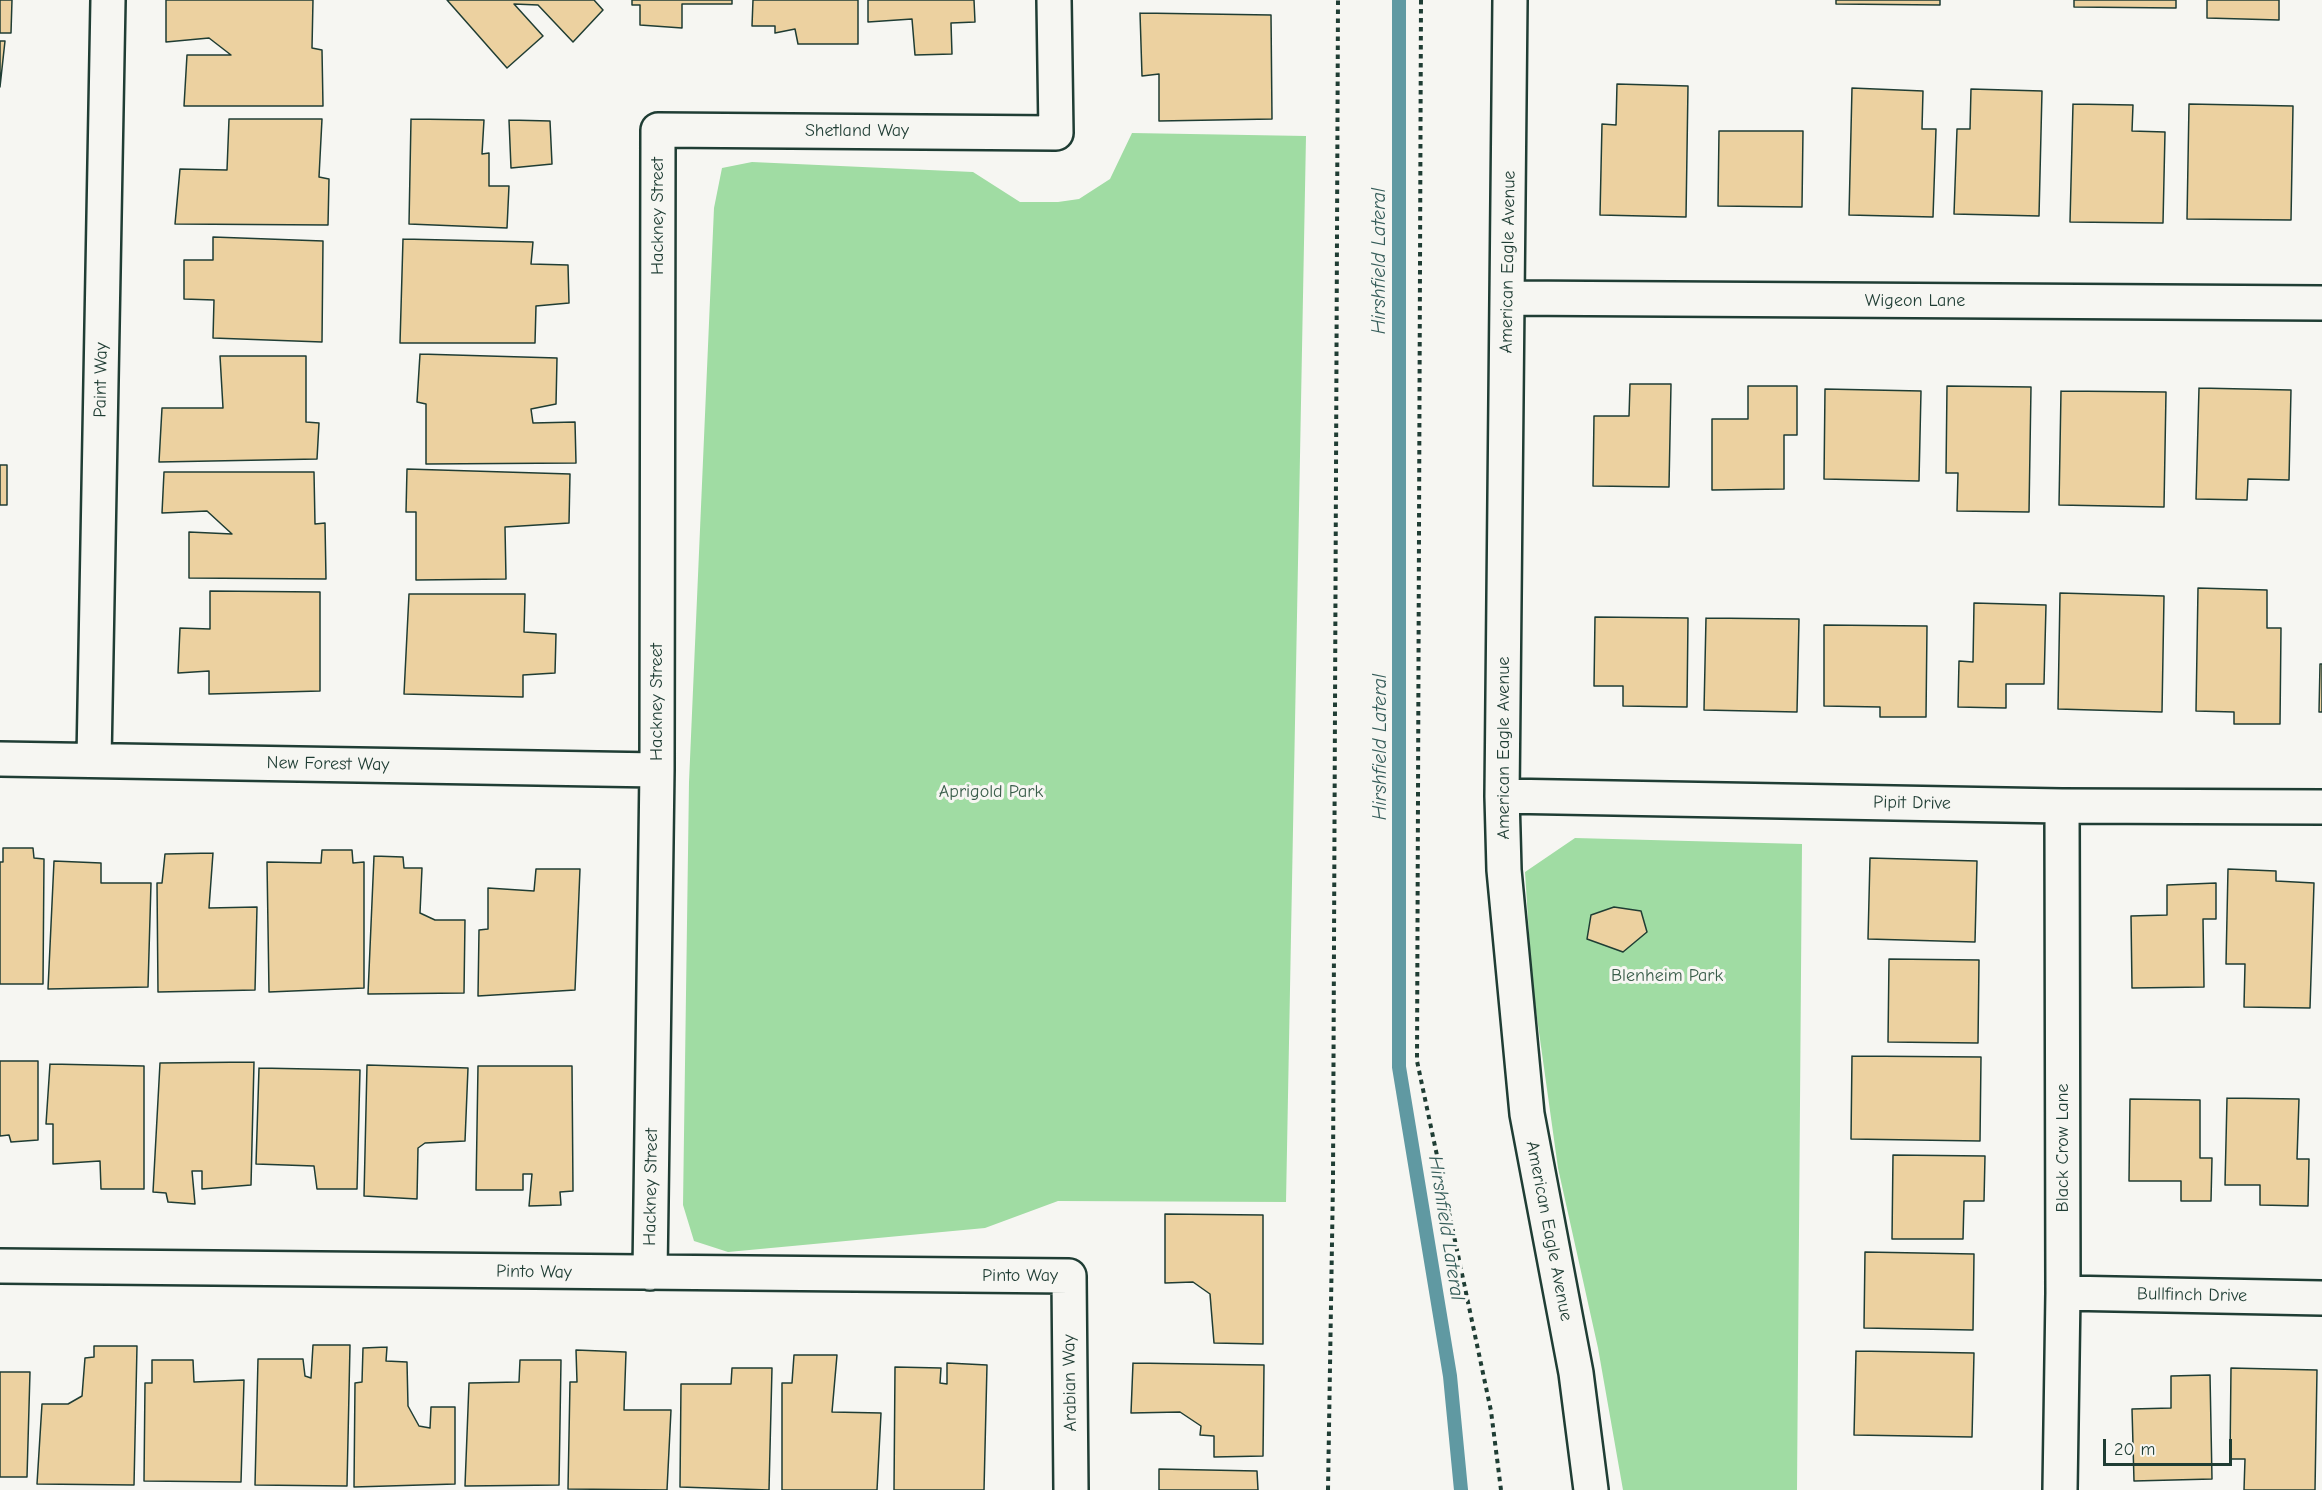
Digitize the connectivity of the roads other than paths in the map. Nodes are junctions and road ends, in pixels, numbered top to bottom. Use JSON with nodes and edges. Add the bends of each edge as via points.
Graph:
{"nodes":[{"id":1,"x":108,"y":0,"type":"edge"},
{"id":2,"x":1054,"y":0,"type":"edge"},
{"id":3,"x":1510,"y":0,"type":"edge"},
{"id":4,"x":658,"y":130,"type":"joint"},
{"id":5,"x":1507,"y":298,"type":"junction"},
{"id":6,"x":2322,"y":303,"type":"edge"},
{"id":7,"x":0,"y":759,"type":"edge"},
{"id":8,"x":94,"y":759,"type":"junction"},
{"id":9,"x":657,"y":770,"type":"junction"},
{"id":10,"x":1502,"y":796,"type":"junction"},
{"id":11,"x":2062,"y":806,"type":"junction"},
{"id":12,"x":2322,"y":807,"type":"edge"},
{"id":13,"x":0,"y":1266,"type":"edge"},
{"id":14,"x":650,"y":1273,"type":"junction"},
{"id":15,"x":1069,"y":1276,"type":"joint"},
{"id":16,"x":2063,"y":1293,"type":"junction"},
{"id":17,"x":2322,"y":1298,"type":"edge"},
{"id":18,"x":1071,"y":1490,"type":"edge"},
{"id":19,"x":1591,"y":1490,"type":"edge"},
{"id":20,"x":2060,"y":1490,"type":"edge"}],
"edges":[{"from":1,"to":8,"type":"street","name":"Paint Way"},
{"from":2,"to":4,"type":"street","name":"Shetland Way","via":[[1056,133]]},
{"from":3,"to":5,"type":"street","name":"American Eagle Avenue"},
{"from":4,"to":9,"type":"street","name":"Hackney Street"},
{"from":5,"to":6,"type":"street","name":"Wigeon Lane"},
{"from":5,"to":10,"type":"street","name":"American Eagle Avenue"},
{"from":7,"to":8,"type":"street","name":"New Forest Way"},
{"from":8,"to":9,"type":"street","name":"New Forest Way"},
{"from":9,"to":14,"type":"street","name":"Hackney Street"},
{"from":10,"to":11,"type":"street","name":"Pipit Drive"},
{"from":10,"to":19,"type":"street","name":"American Eagle Avenue","via":[[1504,870],[1527,1114],[1576,1373]]},
{"from":11,"to":12,"type":"street","name":"Pipit Drive"},
{"from":11,"to":16,"type":"street","name":"Black Crow Lane"},
{"from":13,"to":14,"type":"street","name":"Pinto Way"},
{"from":14,"to":15,"type":"street","name":"Pinto Way"},
{"from":15,"to":18,"type":"street","name":"Arabian Way"},
{"from":16,"to":17,"type":"street","name":"Bullfinch Drive"},
{"from":16,"to":20,"type":"street","name":"Black Crow Lane"}]}
